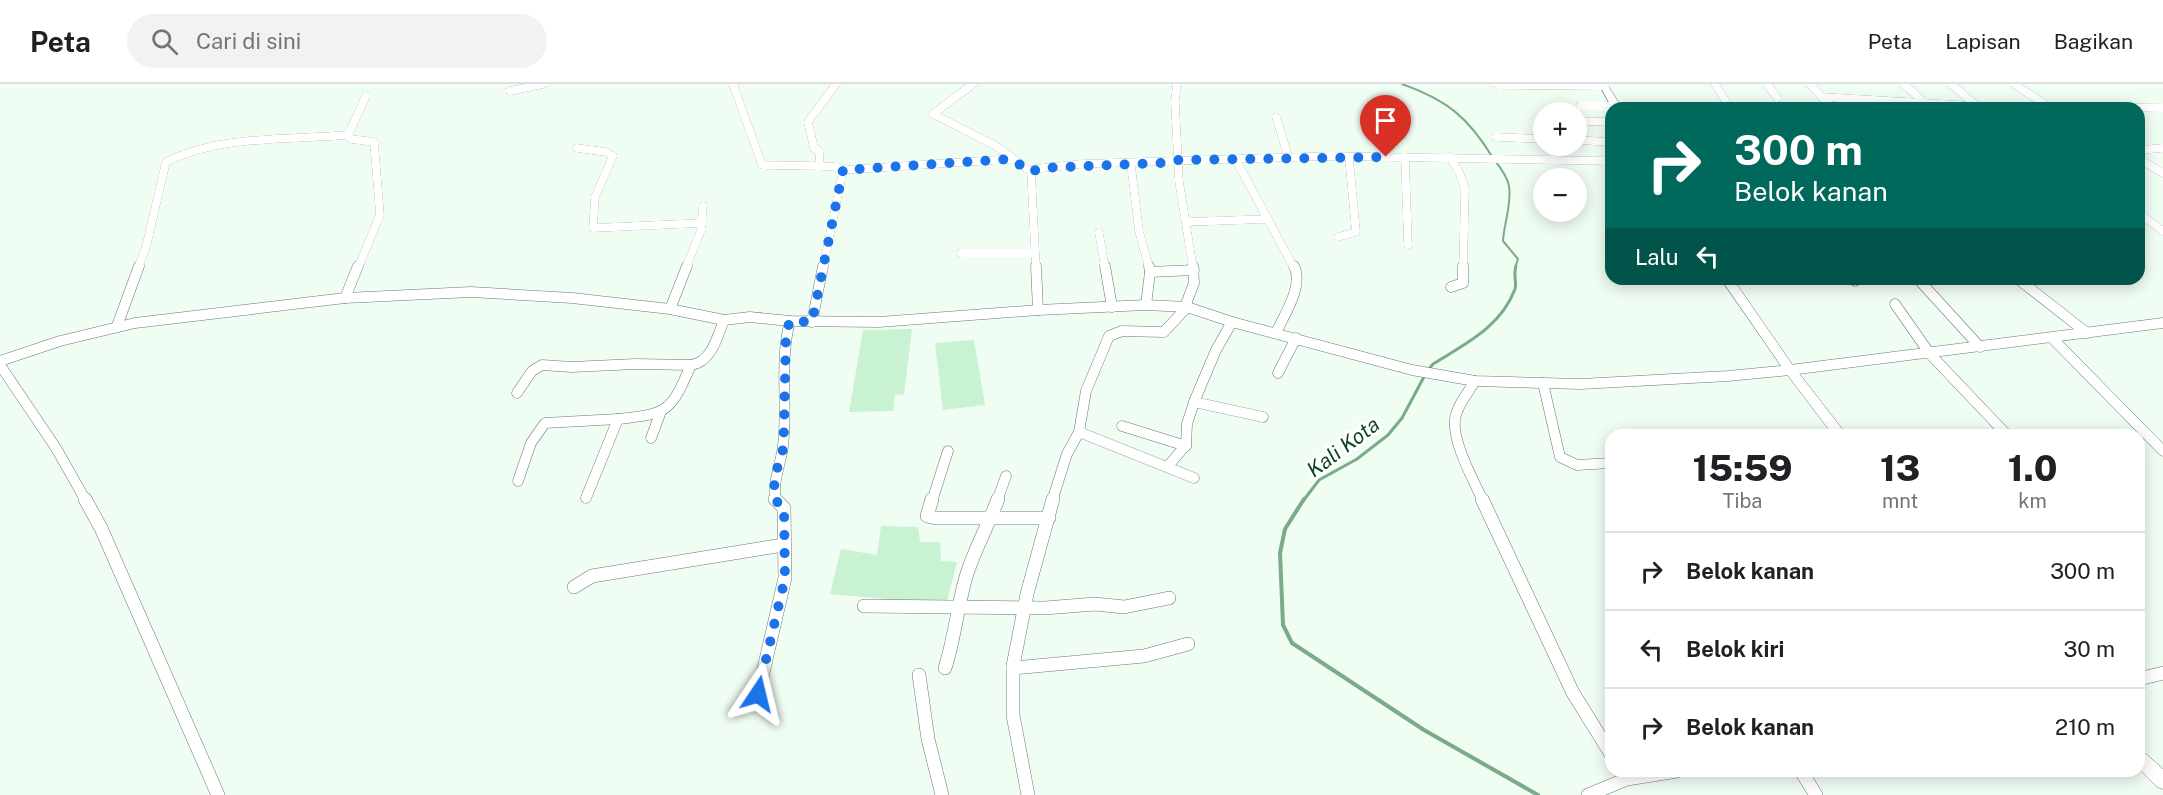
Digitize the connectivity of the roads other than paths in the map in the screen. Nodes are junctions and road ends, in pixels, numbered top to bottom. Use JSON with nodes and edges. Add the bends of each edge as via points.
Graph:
{"nodes":[{"id":1,"x":543,"y":84,"type":"edge"},
{"id":2,"x":732,"y":84,"type":"edge"},
{"id":3,"x":836,"y":84,"type":"edge"},
{"id":4,"x":973,"y":84,"type":"edge"},
{"id":5,"x":1177,"y":84,"type":"edge"},
{"id":6,"x":1715,"y":84,"type":"edge"},
{"id":7,"x":1767,"y":84,"type":"edge"},
{"id":8,"x":1810,"y":84,"type":"edge"},
{"id":9,"x":1904,"y":84,"type":"edge"},
{"id":10,"x":1951,"y":84,"type":"edge"},
{"id":11,"x":2014,"y":84,"type":"edge"},
{"id":12,"x":1498,"y":85,"type":"edge"},
{"id":13,"x":1604,"y":85,"type":"edge"},
{"id":14,"x":510,"y":91,"type":"dead end"},
{"id":15,"x":366,"y":96,"type":"dead end"},
{"id":16,"x":1822,"y":97,"type":"junction"},
{"id":17,"x":1777,"y":98,"type":"dead end"},
{"id":18,"x":1614,"y":102,"type":"edge"},
{"id":19,"x":1726,"y":102,"type":"edge"},
{"id":20,"x":1827,"y":102,"type":"edge"},
{"id":21,"x":1881,"y":102,"type":"edge"},
{"id":22,"x":1924,"y":102,"type":"edge"},
{"id":23,"x":1972,"y":102,"type":"edge"},
{"id":24,"x":2041,"y":102,"type":"edge"},
{"id":25,"x":1587,"y":106,"type":"edge"},
{"id":26,"x":1605,"y":107,"type":"edge"},
{"id":27,"x":2145,"y":108,"type":"edge"},
{"id":28,"x":2163,"y":108,"type":"edge"},
{"id":29,"x":1276,"y":117,"type":"dead end"},
{"id":30,"x":1587,"y":121,"type":"edge"},
{"id":31,"x":1605,"y":122,"type":"edge"},
{"id":32,"x":348,"y":135,"type":"junction"},
{"id":33,"x":1496,"y":137,"type":"dead end"},
{"id":34,"x":1533,"y":139,"type":"edge"},
{"id":35,"x":1587,"y":141,"type":"edge"},
{"id":36,"x":1605,"y":142,"type":"edge"},
{"id":37,"x":577,"y":148,"type":"dead end"},
{"id":38,"x":2163,"y":148,"type":"edge"},
{"id":39,"x":2145,"y":150,"type":"edge"},
{"id":40,"x":1405,"y":157,"type":"junction"},
{"id":41,"x":1450,"y":157,"type":"junction"},
{"id":42,"x":1349,"y":158,"type":"junction"},
{"id":43,"x":1011,"y":159,"type":"junction"},
{"id":44,"x":1289,"y":159,"type":"junction"},
{"id":45,"x":1179,"y":160,"type":"junction"},
{"id":46,"x":1236,"y":160,"type":"junction"},
{"id":47,"x":1605,"y":161,"type":"edge"},
{"id":48,"x":2145,"y":162,"type":"edge"},
{"id":49,"x":1131,"y":165,"type":"junction"},
{"id":50,"x":820,"y":166,"type":"junction"},
{"id":51,"x":843,"y":170,"type":"junction"},
{"id":52,"x":1031,"y":172,"type":"junction"},
{"id":53,"x":2163,"y":173,"type":"edge"},
{"id":54,"x":703,"y":206,"type":"dead end"},
{"id":55,"x":2145,"y":218,"type":"edge"},
{"id":56,"x":1267,"y":219,"type":"junction"},
{"id":57,"x":1186,"y":222,"type":"junction"},
{"id":58,"x":702,"y":223,"type":"junction"},
{"id":59,"x":2163,"y":231,"type":"edge"},
{"id":60,"x":1099,"y":233,"type":"dead end"},
{"id":61,"x":1338,"y":237,"type":"dead end"},
{"id":62,"x":1408,"y":245,"type":"dead end"},
{"id":63,"x":961,"y":253,"type":"dead end"},
{"id":64,"x":1035,"y":253,"type":"junction"},
{"id":65,"x":1194,"y":270,"type":"junction"},
{"id":66,"x":1150,"y":273,"type":"junction"},
{"id":67,"x":1730,"y":285,"type":"edge"},
{"id":68,"x":1923,"y":285,"type":"edge"},
{"id":69,"x":2027,"y":285,"type":"edge"},
{"id":70,"x":1450,"y":287,"type":"dead end"},
{"id":71,"x":345,"y":298,"type":"junction"},
{"id":72,"x":1146,"y":304,"type":"junction"},
{"id":73,"x":1895,"y":304,"type":"dead end"},
{"id":74,"x":1112,"y":307,"type":"junction"},
{"id":75,"x":1187,"y":307,"type":"junction"},
{"id":76,"x":670,"y":309,"type":"junction"},
{"id":77,"x":1038,"y":310,"type":"junction"},
{"id":78,"x":724,"y":320,"type":"junction"},
{"id":79,"x":790,"y":321,"type":"junction"},
{"id":80,"x":812,"y":322,"type":"junction"},
{"id":81,"x":1232,"y":322,"type":"junction"},
{"id":82,"x":2163,"y":323,"type":"edge"},
{"id":83,"x":117,"y":326,"type":"junction"},
{"id":84,"x":1276,"y":333,"type":"junction"},
{"id":85,"x":2087,"y":333,"type":"junction"},
{"id":86,"x":1296,"y":338,"type":"junction"},
{"id":87,"x":2052,"y":338,"type":"junction"},
{"id":88,"x":1980,"y":347,"type":"junction"},
{"id":89,"x":1929,"y":353,"type":"junction"},
{"id":90,"x":0,"y":363,"type":"edge"},
{"id":91,"x":691,"y":365,"type":"junction"},
{"id":92,"x":1790,"y":370,"type":"junction"},
{"id":93,"x":1278,"y":373,"type":"dead end"},
{"id":94,"x":1475,"y":381,"type":"junction"},
{"id":95,"x":1543,"y":383,"type":"junction"},
{"id":96,"x":517,"y":393,"type":"dead end"},
{"id":97,"x":1194,"y":402,"type":"junction"},
{"id":98,"x":660,"y":414,"type":"junction"},
{"id":99,"x":1263,"y":417,"type":"dead end"},
{"id":100,"x":618,"y":419,"type":"junction"},
{"id":101,"x":1122,"y":426,"type":"dead end"},
{"id":102,"x":1835,"y":429,"type":"edge"},
{"id":103,"x":2002,"y":429,"type":"edge"},
{"id":104,"x":2139,"y":429,"type":"edge"},
{"id":105,"x":1078,"y":432,"type":"junction"},
{"id":106,"x":2145,"y":435,"type":"edge"},
{"id":107,"x":651,"y":438,"type":"dead end"},
{"id":108,"x":2163,"y":438,"type":"edge"},
{"id":109,"x":2150,"y":440,"type":"junction"},
{"id":110,"x":1186,"y":446,"type":"junction"},
{"id":111,"x":948,"y":451,"type":"dead end"},
{"id":112,"x":2163,"y":452,"type":"edge"},
{"id":113,"x":1605,"y":463,"type":"edge"},
{"id":114,"x":1168,"y":466,"type":"junction"},
{"id":115,"x":1006,"y":476,"type":"dead end"},
{"id":116,"x":1194,"y":478,"type":"dead end"},
{"id":117,"x":518,"y":481,"type":"dead end"},
{"id":118,"x":586,"y":498,"type":"dead end"},
{"id":119,"x":991,"y":517,"type":"junction"},
{"id":120,"x":1049,"y":518,"type":"junction"},
{"id":121,"x":783,"y":545,"type":"junction"},
{"id":122,"x":574,"y":587,"type":"dead end"},
{"id":123,"x":1169,"y":598,"type":"dead end"},
{"id":124,"x":864,"y":606,"type":"dead end"},
{"id":125,"x":958,"y":607,"type":"junction"},
{"id":126,"x":1027,"y":607,"type":"junction"},
{"id":127,"x":1188,"y":644,"type":"dead end"},
{"id":128,"x":945,"y":668,"type":"dead end"},
{"id":129,"x":1013,"y":668,"type":"junction"},
{"id":130,"x":2163,"y":673,"type":"edge"},
{"id":131,"x":919,"y":675,"type":"dead end"},
{"id":132,"x":2145,"y":678,"type":"edge"},
{"id":133,"x":758,"y":694,"type":"dead end"},
{"id":134,"x":1605,"y":744,"type":"edge"},
{"id":135,"x":2145,"y":764,"type":"edge"},
{"id":136,"x":1620,"y":777,"type":"edge"},
{"id":137,"x":1805,"y":777,"type":"edge"},
{"id":138,"x":2163,"y":781,"type":"edge"},
{"id":139,"x":218,"y":795,"type":"edge"},
{"id":140,"x":942,"y":795,"type":"edge"},
{"id":141,"x":1028,"y":795,"type":"edge"},
{"id":142,"x":1588,"y":795,"type":"edge"},
{"id":143,"x":1816,"y":795,"type":"edge"}],
"edges":[{"from":1,"to":14,"type":"street"},
{"from":2,"to":50,"type":"street","via":[[762,165]]},
{"from":3,"to":50,"type":"street","via":[[808,122]]},
{"from":4,"to":43,"type":"street","via":[[933,114],[996,146]]},
{"from":5,"to":45,"type":"street"},
{"from":6,"to":19,"type":"street"},
{"from":7,"to":17,"type":"street"},
{"from":8,"to":16,"type":"street"},
{"from":9,"to":22,"type":"street"},
{"from":10,"to":23,"type":"street"},
{"from":11,"to":24,"type":"street"},
{"from":12,"to":13,"type":"street"},
{"from":13,"to":18,"type":"street"},
{"from":15,"to":32,"type":"street"},
{"from":16,"to":20,"type":"street"},
{"from":16,"to":21,"type":"street"},
{"from":25,"to":26,"type":"street"},
{"from":27,"to":28,"type":"street"},
{"from":29,"to":44,"type":"street"},
{"from":30,"to":31,"type":"street"},
{"from":32,"to":71,"type":"street","via":[[351,139],[374,142],[380,215]]},
{"from":32,"to":83,"type":"street","via":[[202,149],[166,162],[146,247]]},
{"from":33,"to":34,"type":"street"},
{"from":35,"to":36,"type":"street"},
{"from":37,"to":58,"type":"street","via":[[613,156],[595,197],[593,228]]},
{"from":38,"to":39,"type":"street"},
{"from":40,"to":41,"type":"street"},
{"from":40,"to":42,"type":"street"},
{"from":40,"to":62,"type":"street"},
{"from":41,"to":47,"type":"street"},
{"from":41,"to":70,"type":"street","via":[[1465,189],[1465,276],[1464,283]]},
{"from":42,"to":44,"type":"street"},
{"from":42,"to":61,"type":"street","via":[[1356,232]]},
{"from":43,"to":51,"type":"street"},
{"from":43,"to":52,"type":"street"},
{"from":44,"to":46,"type":"street"},
{"from":45,"to":46,"type":"street"},
{"from":45,"to":49,"type":"street"},
{"from":45,"to":57,"type":"street"},
{"from":46,"to":56,"type":"street"},
{"from":48,"to":53,"type":"street"},
{"from":49,"to":52,"type":"street","via":[[1041,168]]},
{"from":49,"to":66,"type":"street","via":[[1139,231]]},
{"from":50,"to":51,"type":"street"},
{"from":51,"to":80,"type":"street"},
{"from":52,"to":64,"type":"street"},
{"from":54,"to":58,"type":"street"},
{"from":55,"to":59,"type":"street"},
{"from":56,"to":57,"type":"street"},
{"from":56,"to":84,"type":"street","via":[[1296,271],[1295,291]]},
{"from":57,"to":65,"type":"street"},
{"from":58,"to":76,"type":"street"},
{"from":60,"to":74,"type":"street"},
{"from":63,"to":64,"type":"street"},
{"from":64,"to":77,"type":"street"},
{"from":65,"to":66,"type":"street"},
{"from":65,"to":75,"type":"street"},
{"from":66,"to":72,"type":"street"},
{"from":67,"to":92,"type":"street"},
{"from":68,"to":88,"type":"street"},
{"from":69,"to":85,"type":"street"},
{"from":71,"to":76,"type":"street","via":[[495,292]]},
{"from":71,"to":83,"type":"street"},
{"from":72,"to":74,"type":"street"},
{"from":72,"to":75,"type":"street"},
{"from":73,"to":89,"type":"street"},
{"from":74,"to":77,"type":"street"},
{"from":75,"to":81,"type":"street"},
{"from":75,"to":105,"type":"street","via":[[1164,332],[1122,331],[1109,336],[1086,391]]},
{"from":76,"to":78,"type":"street"},
{"from":77,"to":80,"type":"street","via":[[888,321]]},
{"from":78,"to":79,"type":"street","via":[[750,317]]},
{"from":78,"to":91,"type":"street","via":[[704,362]]},
{"from":79,"to":80,"type":"street"},
{"from":79,"to":121,"type":"street","via":[[785,342],[783,449],[773,489],[775,500],[784,508]]},
{"from":81,"to":84,"type":"street"},
{"from":81,"to":97,"type":"street"},
{"from":82,"to":85,"type":"street"},
{"from":83,"to":90,"type":"street"},
{"from":84,"to":86,"type":"street"},
{"from":85,"to":87,"type":"street"},
{"from":86,"to":93,"type":"street"},
{"from":86,"to":94,"type":"street","via":[[1412,370]]},
{"from":87,"to":88,"type":"street"},
{"from":87,"to":104,"type":"street"},
{"from":88,"to":89,"type":"street"},
{"from":89,"to":92,"type":"street"},
{"from":89,"to":103,"type":"street"},
{"from":90,"to":139,"type":"street","via":[[56,448],[101,528]]},
{"from":91,"to":96,"type":"street","via":[[542,365],[532,371]]},
{"from":91,"to":98,"type":"street","via":[[673,405]]},
{"from":92,"to":95,"type":"street","via":[[1630,383]]},
{"from":92,"to":102,"type":"street"},
{"from":94,"to":95,"type":"street"},
{"from":94,"to":134,"type":"street","via":[[1455,420],[1457,441],[1573,693]]},
{"from":95,"to":113,"type":"street","via":[[1560,458],[1572,465]]},
{"from":97,"to":99,"type":"street"},
{"from":97,"to":110,"type":"street"},
{"from":98,"to":100,"type":"street"},
{"from":98,"to":107,"type":"street"},
{"from":100,"to":117,"type":"street","via":[[545,423],[533,436]]},
{"from":100,"to":118,"type":"street"},
{"from":101,"to":110,"type":"street"},
{"from":105,"to":114,"type":"street"},
{"from":105,"to":120,"type":"street","via":[[1067,454]]},
{"from":106,"to":109,"type":"street"},
{"from":108,"to":109,"type":"street"},
{"from":109,"to":112,"type":"street"},
{"from":110,"to":114,"type":"street"},
{"from":111,"to":119,"type":"street","via":[[927,516]]},
{"from":114,"to":116,"type":"street"},
{"from":115,"to":119,"type":"street"},
{"from":119,"to":120,"type":"street"},
{"from":119,"to":125,"type":"street","via":[[976,546]]},
{"from":120,"to":126,"type":"street","via":[[1027,594]]},
{"from":121,"to":122,"type":"street","via":[[592,576]]},
{"from":121,"to":133,"type":"street","via":[[785,578]]},
{"from":123,"to":126,"type":"street","via":[[1124,607]]},
{"from":124,"to":125,"type":"street"},
{"from":125,"to":126,"type":"street"},
{"from":125,"to":128,"type":"street"},
{"from":126,"to":129,"type":"street"},
{"from":127,"to":129,"type":"street","via":[[1144,656]]},
{"from":129,"to":141,"type":"street","via":[[1012,699]]},
{"from":130,"to":132,"type":"street"},
{"from":131,"to":140,"type":"street","via":[[928,739]]},
{"from":135,"to":138,"type":"street"},
{"from":136,"to":142,"type":"street"},
{"from":137,"to":143,"type":"street"}]}
